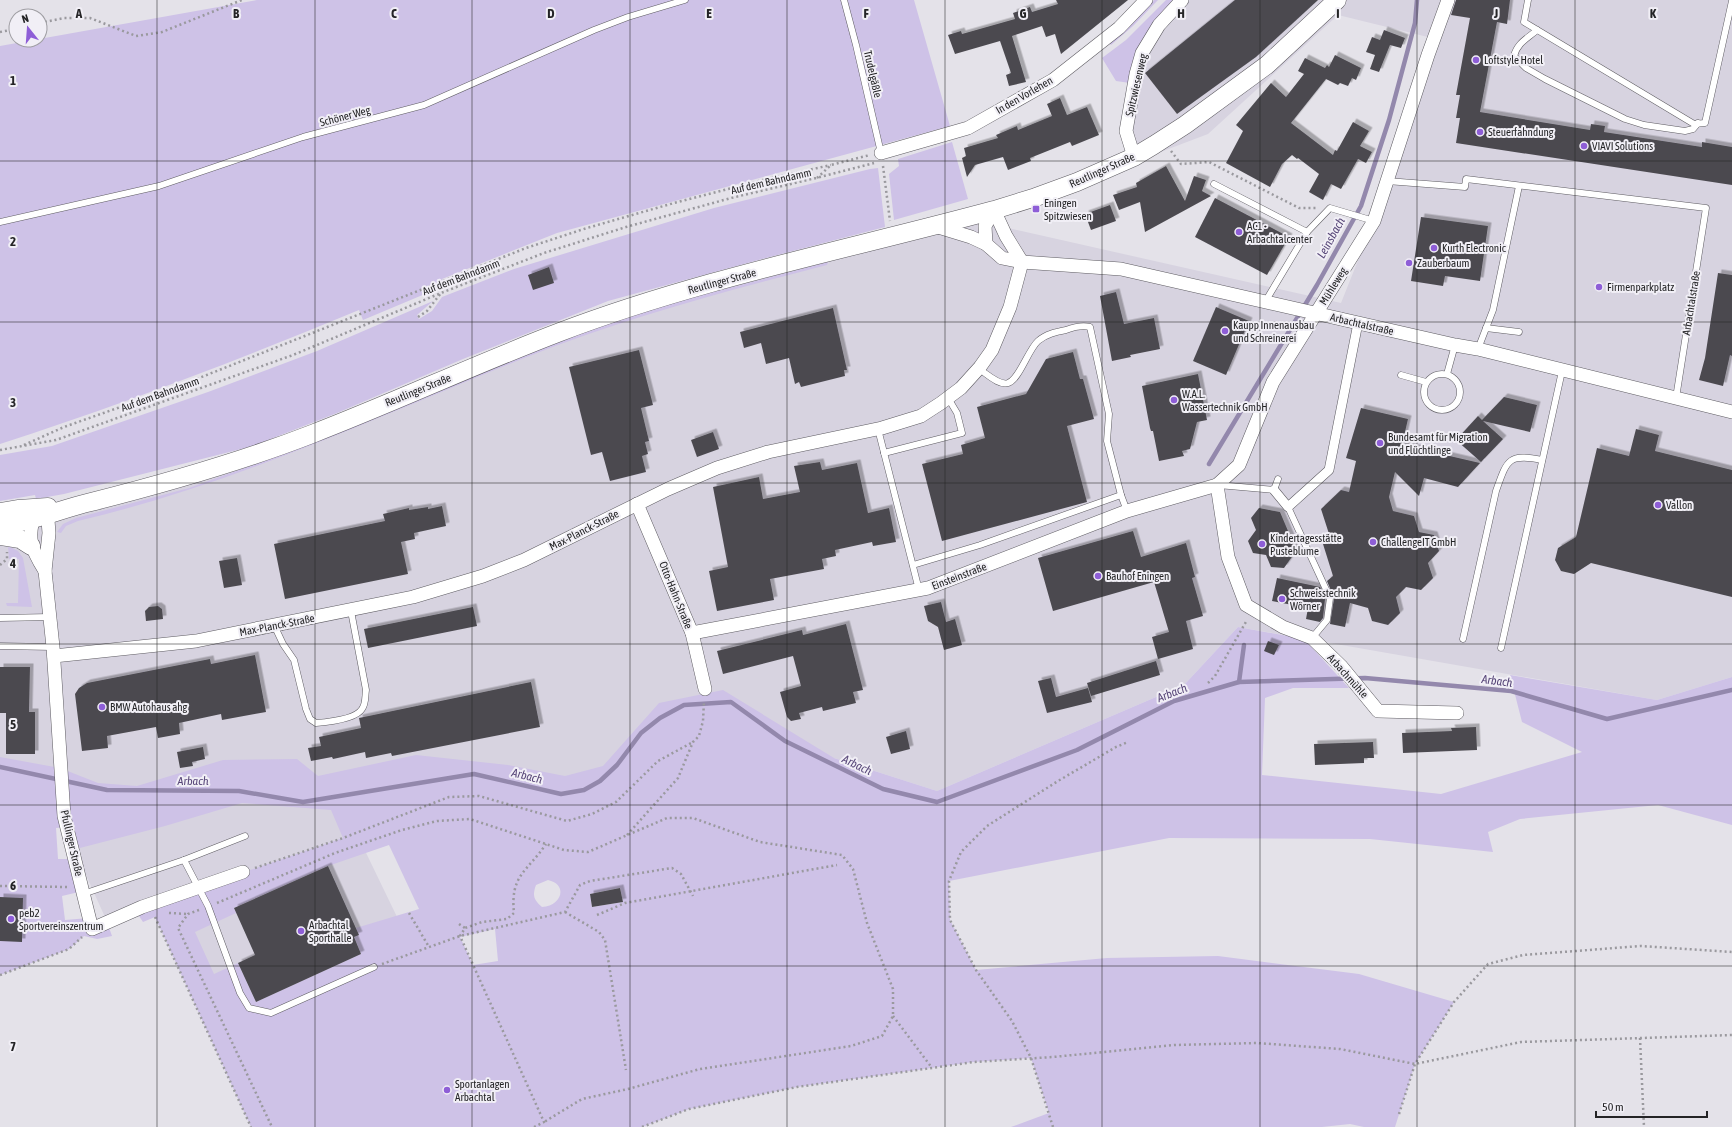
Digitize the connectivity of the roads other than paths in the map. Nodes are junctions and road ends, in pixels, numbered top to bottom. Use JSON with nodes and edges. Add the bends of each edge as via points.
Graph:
{"nodes":[{"id":1,"x":685,"y":0,"type":"edge"},
{"id":2,"x":844,"y":0,"type":"edge"},
{"id":3,"x":1146,"y":0,"type":"edge"},
{"id":4,"x":1182,"y":0,"type":"edge"},
{"id":5,"x":1337,"y":0,"type":"edge"},
{"id":6,"x":1448,"y":0,"type":"edge"},
{"id":7,"x":1528,"y":0,"type":"edge"},
{"id":8,"x":1732,"y":1,"type":"edge"},
{"id":9,"x":1537,"y":30,"type":"junction"},
{"id":10,"x":1698,"y":124,"type":"junction"},
{"id":11,"x":1134,"y":157,"type":"junction"},
{"id":12,"x":880,"y":161,"type":"joint"},
{"id":13,"x":1387,"y":180,"type":"junction"},
{"id":14,"x":1214,"y":184,"type":"dead end"},
{"id":15,"x":1519,"y":186,"type":"junction"},
{"id":16,"x":994,"y":210,"type":"junction"},
{"id":17,"x":1369,"y":220,"type":"junction"},
{"id":18,"x":0,"y":222,"type":"edge"},
{"id":19,"x":935,"y":226,"type":"junction"},
{"id":20,"x":1307,"y":232,"type":"junction"},
{"id":21,"x":986,"y":244,"type":"junction"},
{"id":22,"x":1022,"y":262,"type":"junction"},
{"id":23,"x":1264,"y":303,"type":"junction"},
{"id":24,"x":1315,"y":314,"type":"junction"},
{"id":25,"x":1358,"y":324,"type":"junction"},
{"id":26,"x":1486,"y":328,"type":"junction"},
{"id":27,"x":1518,"y":332,"type":"dead end"},
{"id":28,"x":1455,"y":345,"type":"junction"},
{"id":29,"x":1478,"y":349,"type":"junction"},
{"id":30,"x":979,"y":369,"type":"junction"},
{"id":31,"x":1562,"y":370,"type":"junction"},
{"id":32,"x":1447,"y":374,"type":"junction"},
{"id":33,"x":1401,"y":375,"type":"dead end"},
{"id":34,"x":1426,"y":382,"type":"junction"},
{"id":35,"x":948,"y":398,"type":"junction"},
{"id":36,"x":1676,"y":398,"type":"junction"},
{"id":37,"x":1732,"y":412,"type":"edge"},
{"id":38,"x":878,"y":429,"type":"junction"},
{"id":39,"x":884,"y":453,"type":"junction"},
{"id":40,"x":1542,"y":460,"type":"junction"},
{"id":41,"x":1278,"y":478,"type":"dead end"},
{"id":42,"x":1217,"y":485,"type":"junction"},
{"id":43,"x":1274,"y":490,"type":"junction"},
{"id":44,"x":1120,"y":495,"type":"junction"},
{"id":45,"x":637,"y":504,"type":"junction"},
{"id":46,"x":1288,"y":507,"type":"junction"},
{"id":47,"x":1127,"y":511,"type":"junction"},
{"id":48,"x":0,"y":512,"type":"edge"},
{"id":49,"x":41,"y":512,"type":"junction"},
{"id":50,"x":0,"y":526,"type":"edge"},
{"id":51,"x":4,"y":542,"type":"edge"},
{"id":52,"x":32,"y":546,"type":"junction"},
{"id":53,"x":913,"y":565,"type":"junction"},
{"id":54,"x":45,"y":571,"type":"junction"},
{"id":55,"x":919,"y":590,"type":"junction"},
{"id":56,"x":351,"y":611,"type":"junction"},
{"id":57,"x":50,"y":617,"type":"junction"},
{"id":58,"x":0,"y":618,"type":"edge"},
{"id":59,"x":274,"y":625,"type":"junction"},
{"id":60,"x":692,"y":633,"type":"junction"},
{"id":61,"x":1312,"y":638,"type":"junction"},
{"id":62,"x":1463,"y":639,"type":"dead end"},
{"id":63,"x":0,"y":646,"type":"edge"},
{"id":64,"x":1500,"y":648,"type":"dead end"},
{"id":65,"x":54,"y":651,"type":"junction"},
{"id":66,"x":705,"y":689,"type":"road end"},
{"id":67,"x":1457,"y":713,"type":"dead end"},
{"id":68,"x":245,"y":836,"type":"dead end"},
{"id":69,"x":184,"y":860,"type":"junction"},
{"id":70,"x":243,"y":872,"type":"road end"},
{"id":71,"x":197,"y":888,"type":"junction"},
{"id":72,"x":82,"y":890,"type":"junction"},
{"id":73,"x":374,"y":967,"type":"road end"}],
"edges":[{"from":1,"to":18,"type":"lane","name":"Schöner Weg","via":[[594,30],[424,105],[302,137],[159,186]]},
{"from":2,"to":12,"type":"lane","name":"Trudelgäßle"},
{"from":3,"to":12,"type":"street","name":"In den Vorlehen","via":[[1119,28],[1053,80],[968,128]]},
{"from":4,"to":11,"type":"street","name":"Spitzwiesenweg","via":[[1159,25],[1142,53],[1126,131]]},
{"from":5,"to":11,"type":"main road","name":"Reutlinger Straße","via":[[1267,65],[1185,125]]},
{"from":6,"to":13,"type":"street","name":"Mühleweg"},
{"from":7,"to":9,"type":"lane","via":[[1524,22]]},
{"from":8,"to":10,"type":"lane","via":[[1705,123]]},
{"from":9,"to":10,"type":"lane","via":[[1694,124]]},
{"from":9,"to":10,"type":"lane","via":[[1516,49],[1514,56],[1526,68],[1625,119],[1644,125],[1685,131],[1693,129]]},
{"from":11,"to":16,"type":"main road","name":"Reutlinger Straße","via":[[1077,182]]},
{"from":13,"to":15,"type":"lane","via":[[1465,187],[1466,179]]},
{"from":13,"to":17,"type":"street","name":"Mühleweg"},
{"from":14,"to":20,"type":"lane"},
{"from":15,"to":26,"type":"lane","via":[[1493,310]]},
{"from":15,"to":36,"type":"lane","name":"Arbachtalstraße","via":[[1706,208]]},
{"from":16,"to":19,"type":"main road","name":"Reutlinger Straße"},
{"from":16,"to":21,"type":"street","via":[[985,226]]},
{"from":16,"to":22,"type":"street"},
{"from":17,"to":20,"type":"lane","via":[[1330,208]]},
{"from":17,"to":24,"type":"street","name":"Mühleweg"},
{"from":19,"to":21,"type":"street","name":"Arbachtalstraße"},
{"from":19,"to":49,"type":"main road","name":"Reutlinger Straße","via":[[715,283],[612,313],[268,450],[170,481]]},
{"from":20,"to":23,"type":"lane"},
{"from":21,"to":22,"type":"street","name":"Arbachtalstraße","via":[[1002,258]]},
{"from":22,"to":23,"type":"street","name":"Arbachtalstraße","via":[[1120,269]]},
{"from":22,"to":30,"type":"street","name":"Max-Planck-Straße","via":[[1002,330]]},
{"from":23,"to":24,"type":"street","name":"Arbachtalstraße"},
{"from":24,"to":25,"type":"street","name":"Arbachtalstraße"},
{"from":24,"to":42,"type":"street","name":"Mühleweg","via":[[1273,382],[1239,465]]},
{"from":25,"to":28,"type":"street","name":"Arbachtalstraße"},
{"from":25,"to":46,"type":"street","via":[[1329,470]]},
{"from":26,"to":27,"type":"lane"},
{"from":26,"to":29,"type":"lane"},
{"from":28,"to":29,"type":"street","name":"Arbachtalstraße"},
{"from":28,"to":32,"type":"lane"},
{"from":29,"to":31,"type":"street","name":"Arbachtalstraße"},
{"from":30,"to":35,"type":"street","name":"Max-Planck-Straße"},
{"from":30,"to":44,"type":"lane","via":[[999,382],[1007,384],[1014,380],[1038,341],[1052,333],[1083,326],[1090,327],[1109,414],[1106,441]]},
{"from":31,"to":36,"type":"street","name":"Arbachtalstraße"},
{"from":31,"to":40,"type":"lane"},
{"from":32,"to":34,"type":"lane","via":[[1435,374]]},
{"from":32,"to":34,"type":"lane","via":[[1457,381],[1460,392],[1456,404],[1445,410],[1433,408],[1425,399]]},
{"from":33,"to":34,"type":"lane"},
{"from":35,"to":38,"type":"street","name":"Max-Planck-Straße","via":[[921,416]]},
{"from":35,"to":39,"type":"lane","via":[[957,413],[962,433]]},
{"from":36,"to":37,"type":"street","name":"Arbachtalstraße"},
{"from":38,"to":39,"type":"lane"},
{"from":38,"to":45,"type":"street","name":"Max-Planck-Straße","via":[[740,460],[692,478]]},
{"from":39,"to":53,"type":"lane"},
{"from":40,"to":62,"type":"lane","via":[[1520,457],[1507,464],[1503,472],[1496,491]]},
{"from":40,"to":64,"type":"lane"},
{"from":41,"to":43,"type":"lane"},
{"from":42,"to":43,"type":"lane"},
{"from":42,"to":47,"type":"street","name":"Einsteinstraße"},
{"from":42,"to":61,"type":"street","name":"Arbachmühle","via":[[1228,557],[1246,605],[1283,627]]},
{"from":43,"to":46,"type":"street"},
{"from":44,"to":47,"type":"lane"},
{"from":44,"to":53,"type":"lane","via":[[980,545]]},
{"from":45,"to":56,"type":"street","name":"Max-Planck-Straße","via":[[490,574],[413,598]]},
{"from":45,"to":60,"type":"street","name":"Otto-Hahn-Straße"},
{"from":46,"to":61,"type":"lane","via":[[1330,598],[1327,620]]},
{"from":47,"to":55,"type":"street","name":"Einsteinstraße"},
{"from":48,"to":49,"type":"main road","name":"Reutlinger Straße"},
{"from":49,"to":50,"type":"main road","name":"Reutlinger Straße","via":[[20,523]]},
{"from":49,"to":52,"type":"street","name":"Pfullinger Straße","via":[[30,537]]},
{"from":49,"to":54,"type":"street","name":"Pfullinger Straße","via":[[49,538]]},
{"from":51,"to":52,"type":"main road","via":[[20,539]]},
{"from":52,"to":54,"type":"street","name":"Pfullinger Straße"},
{"from":53,"to":55,"type":"lane"},
{"from":54,"to":57,"type":"street","name":"Pfullinger Straße"},
{"from":55,"to":60,"type":"street","name":"Einsteinstraße"},
{"from":56,"to":59,"type":"street","name":"Max-Planck-Straße"},
{"from":56,"to":59,"type":"lane","via":[[366,690],[365,702],[362,710],[354,715],[334,720],[316,723],[310,719],[294,660]]},
{"from":57,"to":58,"type":"lane"},
{"from":57,"to":65,"type":"street","name":"Pfullinger Straße"},
{"from":59,"to":65,"type":"street","name":"Max-Planck-Straße","via":[[196,641]]},
{"from":60,"to":66,"type":"street","name":"Otto-Hahn-Straße"},
{"from":61,"to":67,"type":"street","name":"Arbachmühle","via":[[1341,666],[1378,711]]},
{"from":63,"to":65,"type":"lane","name":"Max-Planck-Straße"},
{"from":65,"to":72,"type":"street","name":"Pfullinger Straße","via":[[64,816]]},
{"from":68,"to":69,"type":"lane"},
{"from":69,"to":71,"type":"lane"},
{"from":69,"to":72,"type":"lane"},
{"from":70,"to":71,"type":"street"},
{"from":71,"to":72,"type":"street","name":"Pfullinger Straße","via":[[142,907],[92,929]]},
{"from":71,"to":73,"type":"lane","via":[[208,906],[240,993],[249,1008],[257,1012],[271,1013]]}]}
